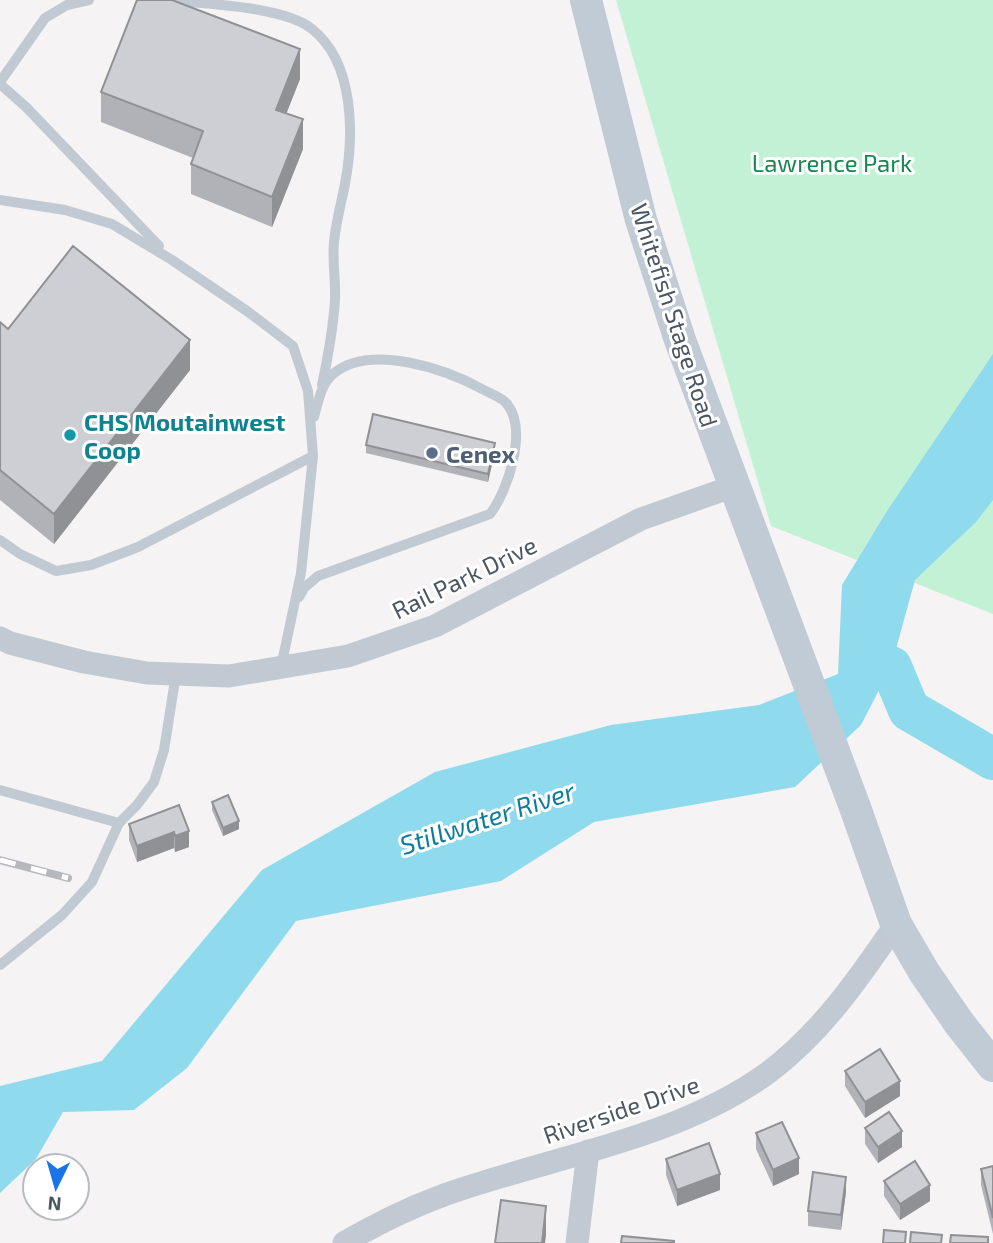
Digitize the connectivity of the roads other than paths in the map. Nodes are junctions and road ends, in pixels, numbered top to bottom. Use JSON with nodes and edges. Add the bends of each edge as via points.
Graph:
{"nodes":[{"id":1,"x":89,"y":0,"type":"edge"},
{"id":2,"x":167,"y":0,"type":"edge"},
{"id":3,"x":586,"y":0,"type":"edge"},
{"id":4,"x":0,"y":83,"type":"edge"},
{"id":5,"x":0,"y":200,"type":"edge"},
{"id":6,"x":196,"y":276,"type":"junction"},
{"id":7,"x":321,"y":391,"type":"junction"},
{"id":8,"x":311,"y":426,"type":"junction"},
{"id":9,"x":313,"y":456,"type":"junction"},
{"id":10,"x":734,"y":486,"type":"junction"},
{"id":11,"x":0,"y":540,"type":"edge"},
{"id":12,"x":292,"y":612,"type":"junction"},
{"id":13,"x":0,"y":638,"type":"edge"},
{"id":14,"x":281,"y":667,"type":"junction"},
{"id":15,"x":176,"y":674,"type":"junction"},
{"id":16,"x":0,"y":790,"type":"edge"},
{"id":17,"x":119,"y":823,"type":"junction"},
{"id":18,"x":896,"y":924,"type":"junction"},
{"id":19,"x":0,"y":965,"type":"edge"},
{"id":20,"x":993,"y":1066,"type":"edge"},
{"id":21,"x":588,"y":1151,"type":"junction"},
{"id":22,"x":344,"y":1243,"type":"edge"},
{"id":23,"x":577,"y":1243,"type":"edge"}],
"edges":[{"from":1,"to":4,"type":"lane","via":[[67,5],[45,18]]},
{"from":2,"to":7,"type":"lane","via":[[287,16],[312,29],[333,53],[343,76],[349,159],[336,219],[335,298]]},
{"from":3,"to":10,"type":"main road","name":"Whitefish Stage Road","via":[[641,219]]},
{"from":4,"to":6,"type":"lane","via":[[153,242]]},
{"from":5,"to":6,"type":"lane","via":[[65,210],[112,224]]},
{"from":6,"to":8,"type":"lane","via":[[293,346],[308,391]]},
{"from":7,"to":8,"type":"lane"},
{"from":7,"to":12,"type":"lane","via":[[333,374],[358,361],[382,359],[458,376],[507,403],[516,424],[514,454],[510,478],[490,514],[318,576],[304,588]]},
{"from":8,"to":9,"type":"lane"},
{"from":9,"to":11,"type":"lane","via":[[138,547],[91,565],[56,571]]},
{"from":9,"to":12,"type":"lane","via":[[301,573]]},
{"from":10,"to":14,"type":"street","name":"Rail Park Drive","via":[[641,519],[435,626],[348,656]]},
{"from":10,"to":18,"type":"main road","name":"Whitefish Stage Road"},
{"from":12,"to":14,"type":"lane"},
{"from":13,"to":15,"type":"street","name":"Rail Park Drive","via":[[84,662]]},
{"from":14,"to":15,"type":"street","name":"Rail Park Drive","via":[[229,676]]},
{"from":15,"to":17,"type":"lane","via":[[154,782]]},
{"from":16,"to":17,"type":"lane"},
{"from":17,"to":19,"type":"lane","via":[[92,882],[62,915]]},
{"from":18,"to":20,"type":"main road","via":[[938,992]]},
{"from":18,"to":21,"type":"street","name":"Riverside Drive","via":[[847,995],[770,1071],[712,1107]]},
{"from":21,"to":22,"type":"street","name":"Riverside Drive","via":[[444,1195]]},
{"from":21,"to":23,"type":"street"}]}
